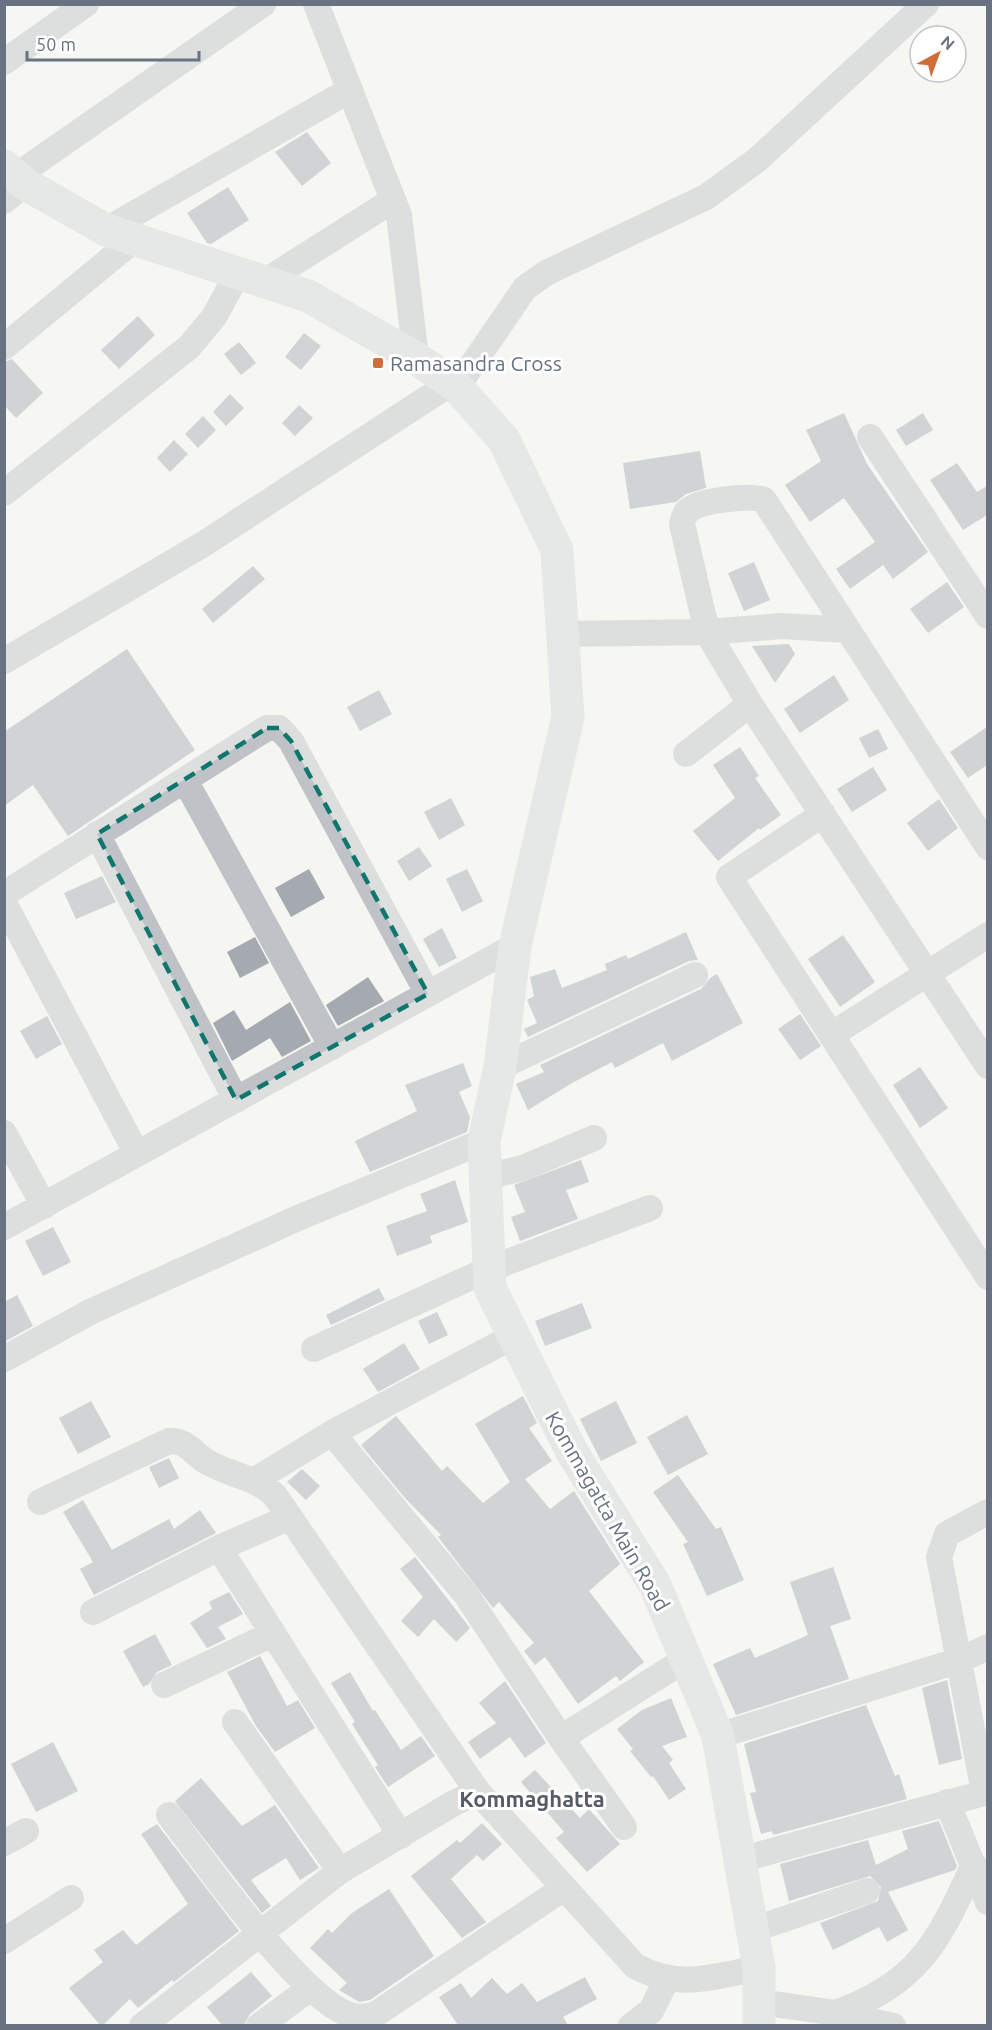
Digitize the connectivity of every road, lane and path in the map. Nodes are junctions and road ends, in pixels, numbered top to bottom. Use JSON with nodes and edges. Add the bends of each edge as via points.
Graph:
{"nodes":[{"id":1,"x":86,"y":4,"type":"edge"},
{"id":2,"x":263,"y":4,"type":"edge"},
{"id":3,"x":316,"y":4,"type":"edge"},
{"id":4,"x":926,"y":4,"type":"edge"},
{"id":5,"x":4,"y":62,"type":"edge"},
{"id":6,"x":350,"y":90,"type":"junction"},
{"id":7,"x":13,"y":182,"type":"edge"},
{"id":8,"x":393,"y":200,"type":"junction"},
{"id":9,"x":120,"y":234,"type":"junction"},
{"id":10,"x":251,"y":278,"type":"junction"},
{"id":11,"x":4,"y":347,"type":"edge"},
{"id":12,"x":416,"y":358,"type":"junction"},
{"id":13,"x":454,"y":385,"type":"junction"},
{"id":14,"x":870,"y":437,"type":"dead end"},
{"id":15,"x":4,"y":492,"type":"edge"},
{"id":16,"x":987,"y":616,"type":"edge"},
{"id":17,"x":848,"y":630,"type":"junction"},
{"id":18,"x":707,"y":632,"type":"junction"},
{"id":19,"x":563,"y":634,"type":"junction"},
{"id":20,"x":4,"y":661,"type":"edge"},
{"id":21,"x":750,"y":704,"type":"junction"},
{"id":22,"x":686,"y":754,"type":"dead end"},
{"id":23,"x":186,"y":782,"type":"junction"},
{"id":24,"x":978,"y":812,"type":"edge"},
{"id":25,"x":823,"y":814,"type":"junction"},
{"id":26,"x":97,"y":834,"type":"junction"},
{"id":27,"x":987,"y":847,"type":"edge"},
{"id":28,"x":4,"y":894,"type":"edge"},
{"id":29,"x":4,"y":903,"type":"edge"},
{"id":30,"x":987,"y":935,"type":"edge"},
{"id":31,"x":515,"y":946,"type":"junction"},
{"id":32,"x":927,"y":973,"type":"junction"},
{"id":33,"x":695,"y":975,"type":"dead end"},
{"id":34,"x":428,"y":994,"type":"junction"},
{"id":35,"x":831,"y":1035,"type":"junction"},
{"id":36,"x":332,"y":1047,"type":"junction"},
{"id":37,"x":500,"y":1066,"type":"junction"},
{"id":38,"x":987,"y":1066,"type":"edge"},
{"id":39,"x":236,"y":1100,"type":"junction"},
{"id":40,"x":4,"y":1133,"type":"edge"},
{"id":41,"x":594,"y":1138,"type":"dead end"},
{"id":42,"x":484,"y":1141,"type":"junction"},
{"id":43,"x":137,"y":1154,"type":"junction"},
{"id":44,"x":485,"y":1177,"type":"junction"},
{"id":45,"x":44,"y":1206,"type":"junction"},
{"id":46,"x":650,"y":1208,"type":"dead end"},
{"id":47,"x":4,"y":1227,"type":"edge"},
{"id":48,"x":489,"y":1269,"type":"junction"},
{"id":49,"x":987,"y":1277,"type":"edge"},
{"id":50,"x":514,"y":1336,"type":"junction"},
{"id":51,"x":314,"y":1349,"type":"dead end"},
{"id":52,"x":4,"y":1359,"type":"edge"},
{"id":53,"x":332,"y":1433,"type":"junction"},
{"id":54,"x":255,"y":1480,"type":"junction"},
{"id":55,"x":40,"y":1502,"type":"dead end"},
{"id":56,"x":987,"y":1512,"type":"edge"},
{"id":57,"x":290,"y":1517,"type":"junction"},
{"id":58,"x":219,"y":1548,"type":"junction"},
{"id":59,"x":93,"y":1612,"type":"dead end"},
{"id":60,"x":272,"y":1634,"type":"junction"},
{"id":61,"x":987,"y":1647,"type":"edge"},
{"id":62,"x":686,"y":1659,"type":"junction"},
{"id":63,"x":960,"y":1660,"type":"junction"},
{"id":64,"x":164,"y":1685,"type":"dead end"},
{"id":65,"x":235,"y":1722,"type":"dead end"},
{"id":66,"x":718,"y":1736,"type":"junction"},
{"id":67,"x":561,"y":1738,"type":"junction"},
{"id":68,"x":478,"y":1792,"type":"junction"},
{"id":69,"x":986,"y":1792,"type":"edge"},
{"id":70,"x":947,"y":1802,"type":"junction"},
{"id":71,"x":169,"y":1815,"type":"dead end"},
{"id":72,"x":624,"y":1827,"type":"dead end"},
{"id":73,"x":402,"y":1836,"type":"junction"},
{"id":74,"x":739,"y":1860,"type":"junction"},
{"id":75,"x":974,"y":1865,"type":"junction"},
{"id":76,"x":340,"y":1871,"type":"junction"},
{"id":77,"x":564,"y":1888,"type":"junction"},
{"id":78,"x":867,"y":1891,"type":"dead end"},
{"id":79,"x":71,"y":1898,"type":"dead end"},
{"id":80,"x":987,"y":1902,"type":"edge"},
{"id":81,"x":752,"y":1930,"type":"junction"},
{"id":82,"x":260,"y":1933,"type":"junction"},
{"id":83,"x":4,"y":1941,"type":"edge"},
{"id":84,"x":759,"y":1968,"type":"junction"},
{"id":85,"x":667,"y":1979,"type":"junction"},
{"id":86,"x":309,"y":1989,"type":"junction"},
{"id":87,"x":836,"y":2013,"type":"junction"},
{"id":88,"x":760,"y":2014,"type":"edge"},
{"id":89,"x":142,"y":2025,"type":"edge"},
{"id":90,"x":259,"y":2025,"type":"edge"},
{"id":91,"x":632,"y":2025,"type":"edge"},
{"id":92,"x":893,"y":2025,"type":"edge"}],
"edges":[{"from":1,"to":5,"type":"street"},
{"from":2,"to":7,"type":"street"},
{"from":3,"to":6,"type":"street"},
{"from":4,"to":13,"type":"street","via":[[757,160],[706,196],[546,273],[525,288]]},
{"from":6,"to":8,"type":"street"},
{"from":6,"to":9,"type":"street"},
{"from":7,"to":9,"type":"main road","name":"Kommagatta Main Road"},
{"from":8,"to":10,"type":"street"},
{"from":8,"to":12,"type":"street","via":[[399,215]]},
{"from":9,"to":10,"type":"main road","name":"Kommagatta Main Road"},
{"from":9,"to":11,"type":"street"},
{"from":10,"to":12,"type":"main road","name":"Kommagatta Main Road","via":[[308,296]]},
{"from":10,"to":15,"type":"street","via":[[189,347]]},
{"from":12,"to":13,"type":"main road","name":"Kommagatta Main Road"},
{"from":13,"to":19,"type":"main road","name":"Kommagatta Main Road","via":[[504,440],[556,550]]},
{"from":13,"to":20,"type":"street","via":[[202,545]]},
{"from":14,"to":16,"type":"street"},
{"from":17,"to":18,"type":"street","via":[[782,626]]},
{"from":17,"to":18,"type":"street","via":[[772,510],[764,500],[751,495],[693,507],[683,517]]},
{"from":17,"to":24,"type":"street"},
{"from":18,"to":19,"type":"street"},
{"from":18,"to":21,"type":"street"},
{"from":19,"to":31,"type":"main road","name":"Kommagatta Main Road","via":[[568,717]]},
{"from":21,"to":22,"type":"street"},
{"from":21,"to":25,"type":"street"},
{"from":23,"to":26,"type":"street"},
{"from":23,"to":34,"type":"street","via":[[267,728],[279,728],[287,734]]},
{"from":23,"to":36,"type":"street"},
{"from":24,"to":27,"type":"street"},
{"from":25,"to":32,"type":"street"},
{"from":25,"to":35,"type":"street","via":[[729,877]]},
{"from":26,"to":28,"type":"street"},
{"from":26,"to":39,"type":"street"},
{"from":29,"to":43,"type":"street"},
{"from":30,"to":32,"type":"street"},
{"from":31,"to":34,"type":"street"},
{"from":31,"to":37,"type":"main road","name":"Kommagatta Main Road"},
{"from":32,"to":35,"type":"street"},
{"from":32,"to":38,"type":"street"},
{"from":33,"to":37,"type":"street"},
{"from":34,"to":36,"type":"street"},
{"from":35,"to":49,"type":"street"},
{"from":36,"to":39,"type":"street"},
{"from":37,"to":42,"type":"main road","name":"Kommagatta Main Road"},
{"from":39,"to":43,"type":"street"},
{"from":40,"to":45,"type":"street"},
{"from":41,"to":44,"type":"street","via":[[523,1168]]},
{"from":42,"to":44,"type":"main road","name":"Kommagatta Main Road"},
{"from":42,"to":52,"type":"street","via":[[298,1218],[103,1306]]},
{"from":43,"to":45,"type":"street"},
{"from":44,"to":48,"type":"main road","name":"Kommagatta Main Road"},
{"from":45,"to":47,"type":"street"},
{"from":46,"to":48,"type":"street"},
{"from":48,"to":50,"type":"main road","name":"Kommagatta Main Road","via":[[490,1288]]},
{"from":48,"to":51,"type":"street"},
{"from":50,"to":53,"type":"street"},
{"from":50,"to":62,"type":"main road","name":"Kommagatta Main Road","via":[[572,1452],[655,1584]]},
{"from":53,"to":54,"type":"street"},
{"from":53,"to":67,"type":"street","via":[[467,1596]]},
{"from":54,"to":55,"type":"street","via":[[206,1462],[185,1443],[169,1441]]},
{"from":54,"to":57,"type":"street","via":[[268,1488]]},
{"from":56,"to":63,"type":"street","via":[[947,1534],[939,1557]]},
{"from":57,"to":58,"type":"street"},
{"from":57,"to":68,"type":"street"},
{"from":58,"to":59,"type":"street"},
{"from":58,"to":60,"type":"street"},
{"from":60,"to":64,"type":"street"},
{"from":60,"to":73,"type":"street"},
{"from":61,"to":63,"type":"street"},
{"from":62,"to":66,"type":"main road","name":"Kommagatta Main Road"},
{"from":62,"to":67,"type":"street"},
{"from":63,"to":66,"type":"street"},
{"from":63,"to":69,"type":"street"},
{"from":65,"to":76,"type":"street"},
{"from":66,"to":74,"type":"main road","name":"Kommagatta Main Road"},
{"from":67,"to":72,"type":"street"},
{"from":68,"to":73,"type":"street"},
{"from":68,"to":77,"type":"street"},
{"from":69,"to":70,"type":"street"},
{"from":70,"to":74,"type":"street"},
{"from":70,"to":75,"type":"street"},
{"from":71,"to":82,"type":"street"},
{"from":73,"to":76,"type":"street"},
{"from":74,"to":81,"type":"main road","name":"Kommagatta Main Road"},
{"from":75,"to":80,"type":"street"},
{"from":75,"to":87,"type":"street","via":[[937,1939],[909,1974],[870,2000]]},
{"from":76,"to":82,"type":"street"},
{"from":77,"to":85,"type":"street","via":[[635,1966]]},
{"from":77,"to":86,"type":"street","via":[[376,2014],[352,2016]]},
{"from":78,"to":81,"type":"street"},
{"from":79,"to":83,"type":"street"},
{"from":81,"to":84,"type":"main road","name":"Kommagatta Main Road"},
{"from":82,"to":86,"type":"street"},
{"from":82,"to":89,"type":"street"},
{"from":84,"to":85,"type":"street","via":[[680,1982]]},
{"from":84,"to":88,"type":"main road","name":"Kommagatta Main Road"},
{"from":85,"to":91,"type":"street","via":[[651,2011]]},
{"from":86,"to":90,"type":"street"},
{"from":87,"to":88,"type":"street"},
{"from":87,"to":92,"type":"street"}]}
